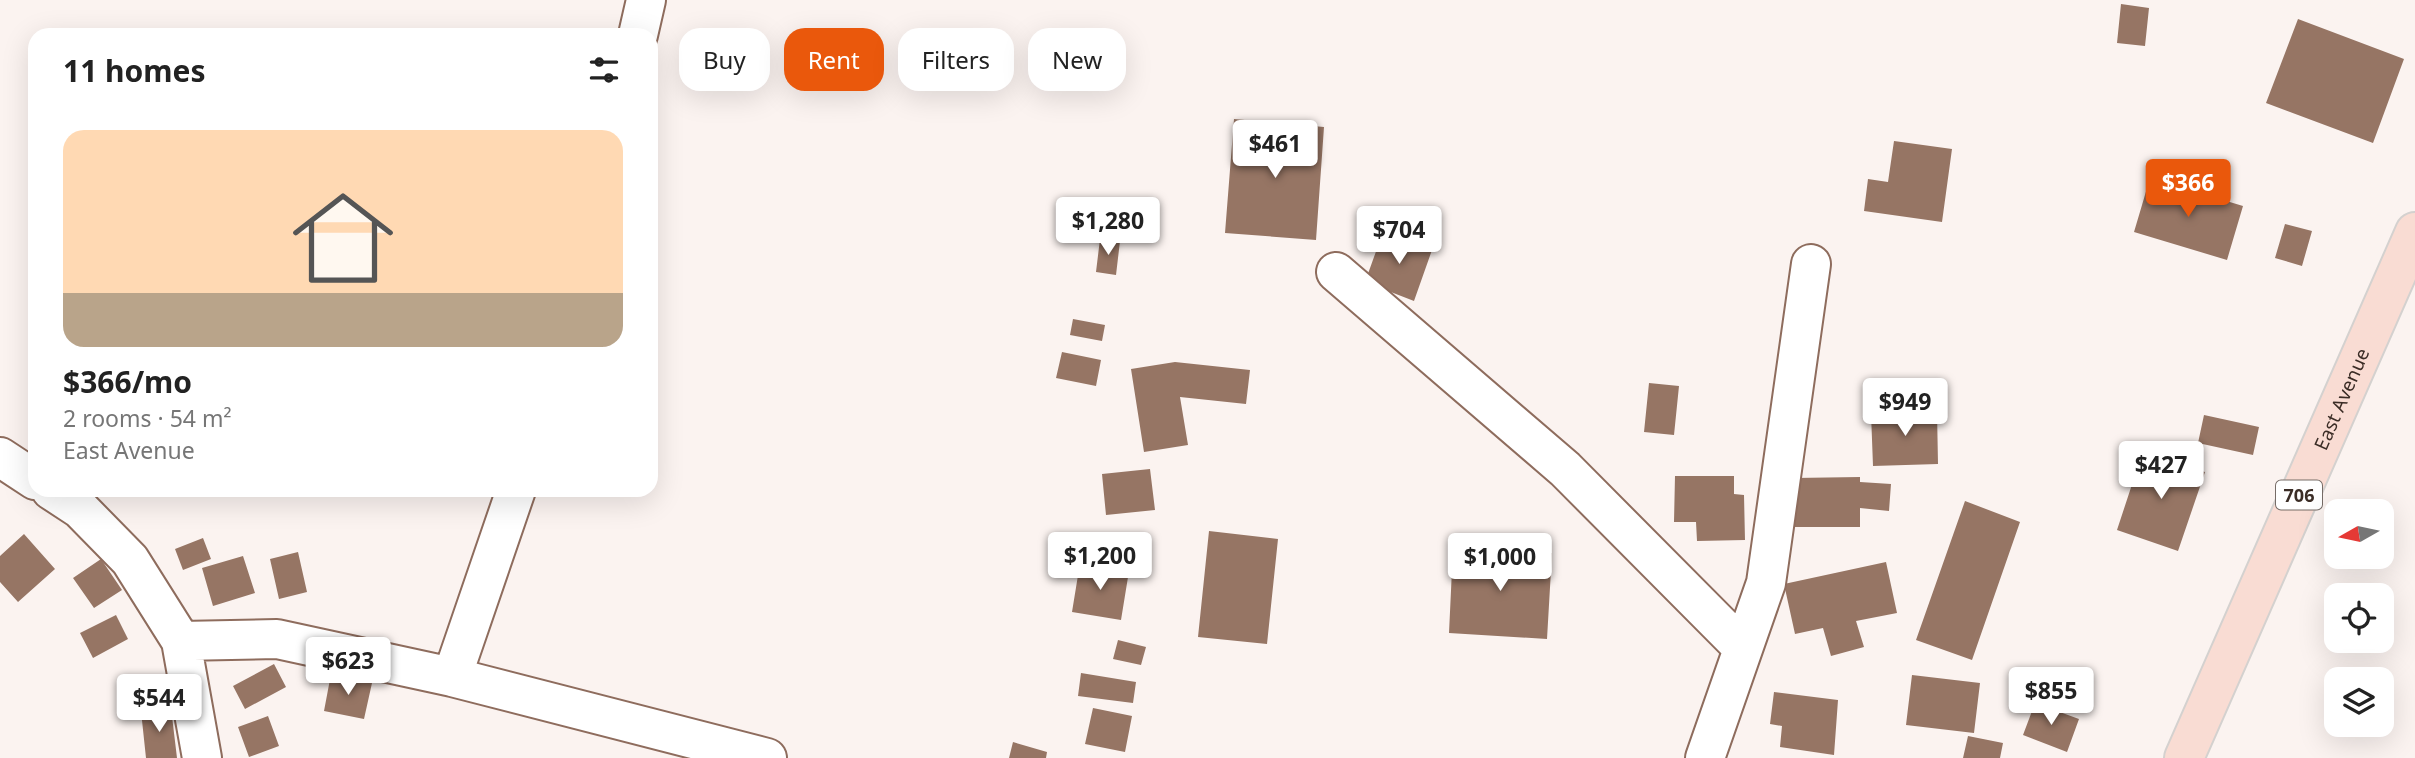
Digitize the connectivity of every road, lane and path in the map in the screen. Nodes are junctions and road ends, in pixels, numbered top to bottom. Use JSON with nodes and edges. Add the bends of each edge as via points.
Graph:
{"nodes":[{"id":1,"x":646,"y":0,"type":"edge"},
{"id":2,"x":640,"y":28,"type":"edge"},
{"id":3,"x":2415,"y":232,"type":"edge"},
{"id":4,"x":1811,"y":264,"type":"dead end"},
{"id":5,"x":1336,"y":272,"type":"dead end"},
{"id":6,"x":0,"y":457,"type":"edge"},
{"id":7,"x":28,"y":475,"type":"edge"},
{"id":8,"x":62,"y":497,"type":"edge"},
{"id":9,"x":514,"y":497,"type":"edge"},
{"id":10,"x":181,"y":642,"type":"junction"},
{"id":11,"x":1743,"y":648,"type":"junction"},
{"id":12,"x":452,"y":677,"type":"junction"},
{"id":13,"x":202,"y":758,"type":"edge"},
{"id":14,"x":767,"y":758,"type":"edge"},
{"id":15,"x":1705,"y":758,"type":"edge"},
{"id":16,"x":2184,"y":758,"type":"edge"}],
"edges":[{"from":1,"to":2,"type":"street"},
{"from":3,"to":16,"type":"main road","name":"East Avenue","number":"706"},
{"from":4,"to":11,"type":"street","via":[[1766,583]]},
{"from":5,"to":11,"type":"street","via":[[1566,469]]},
{"from":6,"to":7,"type":"street"},
{"from":8,"to":10,"type":"street","via":[[80,509],[130,560]]},
{"from":9,"to":12,"type":"street"},
{"from":10,"to":12,"type":"street","via":[[277,639]]},
{"from":10,"to":13,"type":"street"},
{"from":11,"to":15,"type":"street"},
{"from":12,"to":14,"type":"street"}]}
